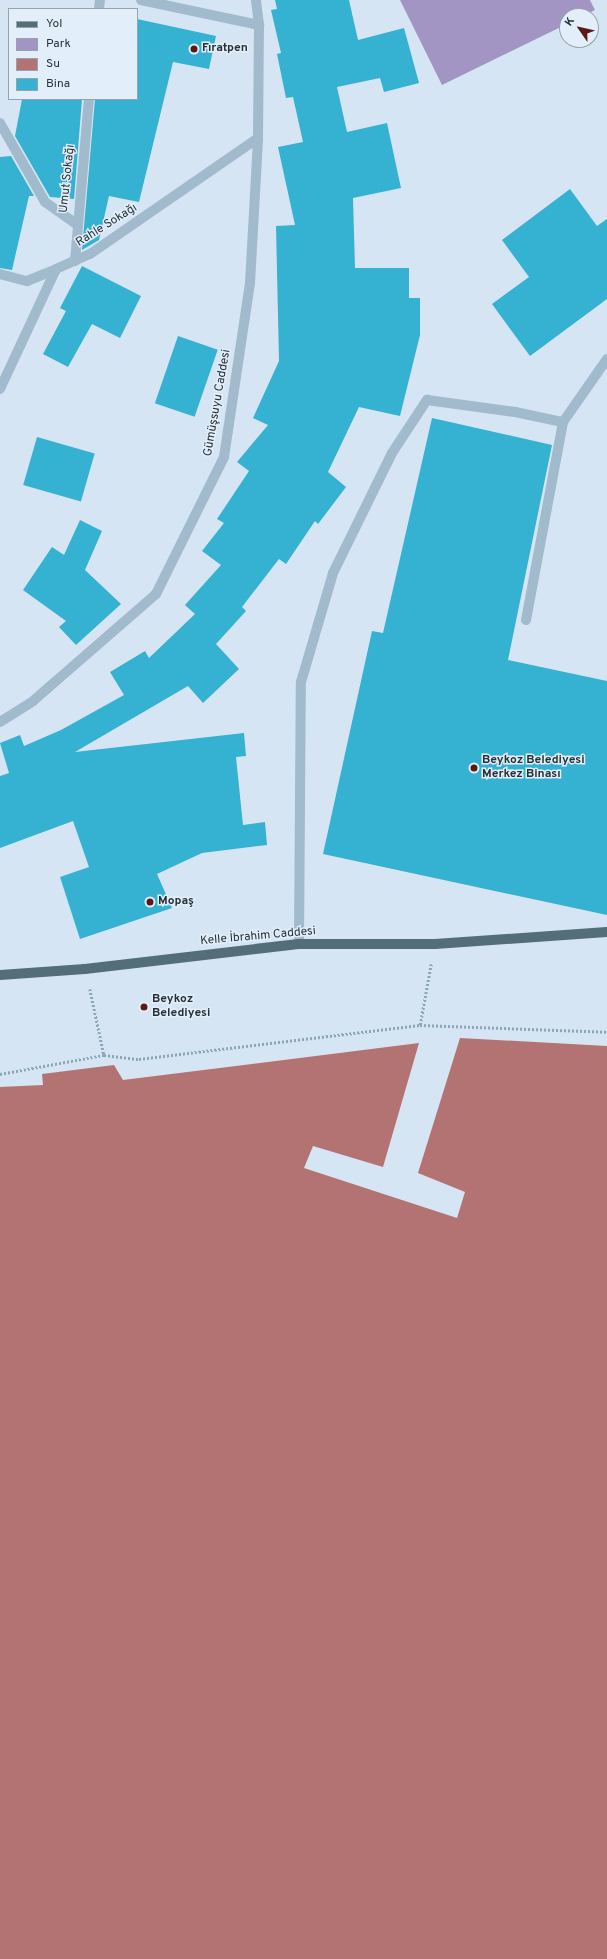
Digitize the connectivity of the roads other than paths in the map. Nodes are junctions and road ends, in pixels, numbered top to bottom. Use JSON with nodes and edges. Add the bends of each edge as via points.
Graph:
{"nodes":[{"id":1,"x":142,"y":0,"type":"edge"},
{"id":2,"x":256,"y":0,"type":"edge"},
{"id":3,"x":259,"y":25,"type":"junction"},
{"id":4,"x":89,"y":100,"type":"edge"},
{"id":5,"x":0,"y":123,"type":"edge"},
{"id":6,"x":258,"y":138,"type":"junction"},
{"id":7,"x":76,"y":224,"type":"junction"},
{"id":8,"x":75,"y":261,"type":"junction"},
{"id":9,"x":56,"y":269,"type":"junction"},
{"id":10,"x":0,"y":274,"type":"edge"},
{"id":11,"x":607,"y":359,"type":"edge"},
{"id":12,"x":0,"y":389,"type":"edge"},
{"id":13,"x":563,"y":422,"type":"junction"},
{"id":14,"x":526,"y":620,"type":"dead end"},
{"id":15,"x":0,"y":722,"type":"edge"},
{"id":16,"x":607,"y":932,"type":"edge"},
{"id":17,"x":299,"y":944,"type":"junction"},
{"id":18,"x":0,"y":975,"type":"edge"}],
"edges":[{"from":1,"to":3,"type":"street"},
{"from":2,"to":3,"type":"street","name":"Gümüşsuyu Caddesi"},
{"from":3,"to":6,"type":"street","name":"Gümüşsuyu Caddesi"},
{"from":4,"to":7,"type":"street","name":"Umut Sokağı"},
{"from":5,"to":7,"type":"street","via":[[44,202]]},
{"from":6,"to":8,"type":"street","name":"Rahle Sokağı","via":[[178,196],[90,254]]},
{"from":6,"to":15,"type":"street","name":"Gümüşsuyu Caddesi","via":[[250,283],[224,457],[156,594],[33,701]]},
{"from":7,"to":8,"type":"street","name":"Umut Sokağı"},
{"from":8,"to":9,"type":"street","name":"Rahle Sokağı"},
{"from":9,"to":10,"type":"street","name":"Rahle Sokağı","via":[[27,281]]},
{"from":9,"to":12,"type":"street"},
{"from":11,"to":13,"type":"street"},
{"from":13,"to":14,"type":"street"},
{"from":13,"to":17,"type":"street","via":[[515,412],[427,400],[392,453],[333,573],[301,682]]},
{"from":16,"to":17,"type":"main road","name":"Kelle İbrahim Caddesi","via":[[435,944]]},
{"from":17,"to":18,"type":"main road","name":"Kelle İbrahim Caddesi","via":[[85,969]]}]}
